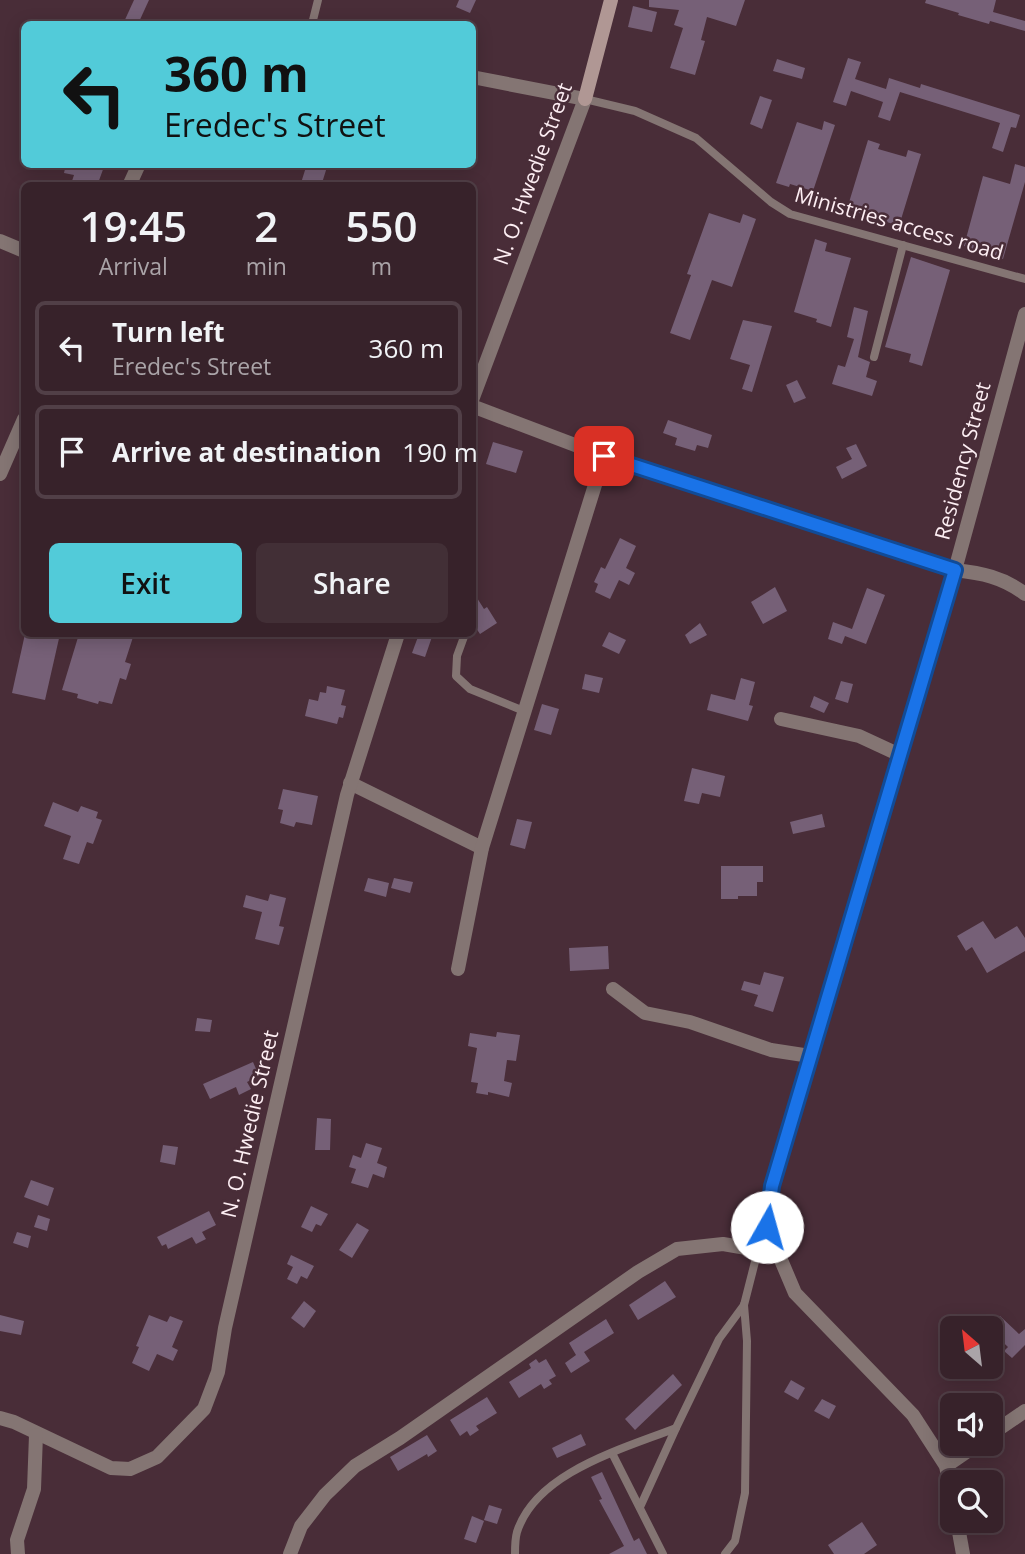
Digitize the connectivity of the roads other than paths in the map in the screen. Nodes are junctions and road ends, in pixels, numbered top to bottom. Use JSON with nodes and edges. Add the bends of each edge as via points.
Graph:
{"nodes":[{"id":1,"x":318,"y":0,"type":"edge"},
{"id":2,"x":611,"y":0,"type":"edge"},
{"id":3,"x":313,"y":21,"type":"edge"},
{"id":4,"x":476,"y":78,"type":"edge"},
{"id":5,"x":584,"y":99,"type":"junction"},
{"id":6,"x":0,"y":241,"type":"edge"},
{"id":7,"x":903,"y":245,"type":"junction"},
{"id":8,"x":21,"y":250,"type":"edge"},
{"id":9,"x":1025,"y":279,"type":"edge"},
{"id":10,"x":1025,"y":314,"type":"edge"},
{"id":11,"x":874,"y":358,"type":"dead end"},
{"id":12,"x":476,"y":389,"type":"edge"},
{"id":13,"x":476,"y":407,"type":"edge"},
{"id":14,"x":21,"y":426,"type":"edge"},
{"id":15,"x":604,"y":456,"type":"junction"},
{"id":16,"x":0,"y":474,"type":"edge"},
{"id":17,"x":955,"y":570,"type":"junction"},
{"id":18,"x":1025,"y":594,"type":"edge"},
{"id":19,"x":397,"y":637,"type":"edge"},
{"id":20,"x":464,"y":637,"type":"edge"},
{"id":21,"x":524,"y":711,"type":"junction"},
{"id":22,"x":781,"y":719,"type":"dead end"},
{"id":23,"x":900,"y":755,"type":"junction"},
{"id":24,"x":351,"y":783,"type":"junction"},
{"id":25,"x":482,"y":848,"type":"junction"},
{"id":26,"x":458,"y":969,"type":"dead end"},
{"id":27,"x":613,"y":989,"type":"dead end"},
{"id":28,"x":810,"y":1056,"type":"junction"},
{"id":29,"x":767,"y":1227,"type":"junction"},
{"id":30,"x":758,"y":1250,"type":"junction"},
{"id":31,"x":744,"y":1305,"type":"junction"},
{"id":32,"x":1025,"y":1411,"type":"edge"},
{"id":33,"x":7,"y":1420,"type":"edge"},
{"id":34,"x":1003,"y":1426,"type":"edge"},
{"id":35,"x":676,"y":1428,"type":"junction"},
{"id":36,"x":36,"y":1435,"type":"junction"},
{"id":37,"x":612,"y":1453,"type":"junction"},
{"id":38,"x":961,"y":1456,"type":"edge"},
{"id":39,"x":946,"y":1466,"type":"junction"},
{"id":40,"x":947,"y":1470,"type":"edge"},
{"id":41,"x":640,"y":1507,"type":"junction"},
{"id":42,"x":959,"y":1533,"type":"edge"},
{"id":43,"x":18,"y":1554,"type":"edge"},
{"id":44,"x":290,"y":1554,"type":"edge"},
{"id":45,"x":515,"y":1554,"type":"edge"},
{"id":46,"x":663,"y":1554,"type":"edge"},
{"id":47,"x":725,"y":1554,"type":"edge"},
{"id":48,"x":963,"y":1554,"type":"edge"}],
"edges":[{"from":1,"to":3,"type":"lane"},
{"from":2,"to":5,"type":"street","name":"N. O. Hwedie Street"},
{"from":4,"to":5,"type":"street"},
{"from":5,"to":7,"type":"lane","name":"Ministries access road","via":[[635,111],[696,138],[790,214]]},
{"from":5,"to":12,"type":"street","name":"N. O. Hwedie Street"},
{"from":6,"to":8,"type":"street"},
{"from":7,"to":9,"type":"lane","name":"Ministries access road"},
{"from":7,"to":11,"type":"lane"},
{"from":10,"to":17,"type":"street","name":"Residency Street"},
{"from":13,"to":15,"type":"street"},
{"from":14,"to":16,"type":"street"},
{"from":15,"to":17,"type":"street"},
{"from":15,"to":21,"type":"street"},
{"from":17,"to":18,"type":"street","via":[[989,575]]},
{"from":17,"to":23,"type":"street","name":"Residency Street"},
{"from":19,"to":24,"type":"street","name":"N. O. Hwedie Street"},
{"from":20,"to":21,"type":"lane","via":[[456,676],[470,688]]},
{"from":21,"to":25,"type":"street"},
{"from":22,"to":23,"type":"street","via":[[859,736]]},
{"from":23,"to":28,"type":"street","name":"Residency Street"},
{"from":24,"to":25,"type":"street"},
{"from":24,"to":36,"type":"street","name":"N. O. Hwedie Street","via":[[218,1372],[204,1409],[157,1457],[130,1469],[111,1468]]},
{"from":25,"to":26,"type":"street"},
{"from":27,"to":28,"type":"street","via":[[645,1013],[690,1022],[771,1050]]},
{"from":28,"to":29,"type":"street","name":"Residency Street","via":[[772,1186]]},
{"from":29,"to":30,"type":"lane"},
{"from":29,"to":39,"type":"street","via":[[796,1293],[913,1415]]},
{"from":30,"to":31,"type":"lane"},
{"from":30,"to":44,"type":"street","via":[[723,1244],[677,1248],[638,1272],[355,1466],[301,1525]]},
{"from":31,"to":35,"type":"lane","via":[[719,1339]]},
{"from":31,"to":47,"type":"lane","via":[[745,1493],[734,1541]]},
{"from":32,"to":34,"type":"street"},
{"from":33,"to":36,"type":"street","name":"N. O. Hwedie Street"},
{"from":35,"to":37,"type":"lane"},
{"from":35,"to":41,"type":"lane"},
{"from":36,"to":43,"type":"street","via":[[34,1489],[17,1540]]},
{"from":37,"to":41,"type":"lane"},
{"from":37,"to":45,"type":"lane","via":[[559,1478],[530,1507],[517,1533]]},
{"from":38,"to":39,"type":"street"},
{"from":39,"to":40,"type":"street"},
{"from":41,"to":46,"type":"lane"},
{"from":42,"to":48,"type":"street"}]}
